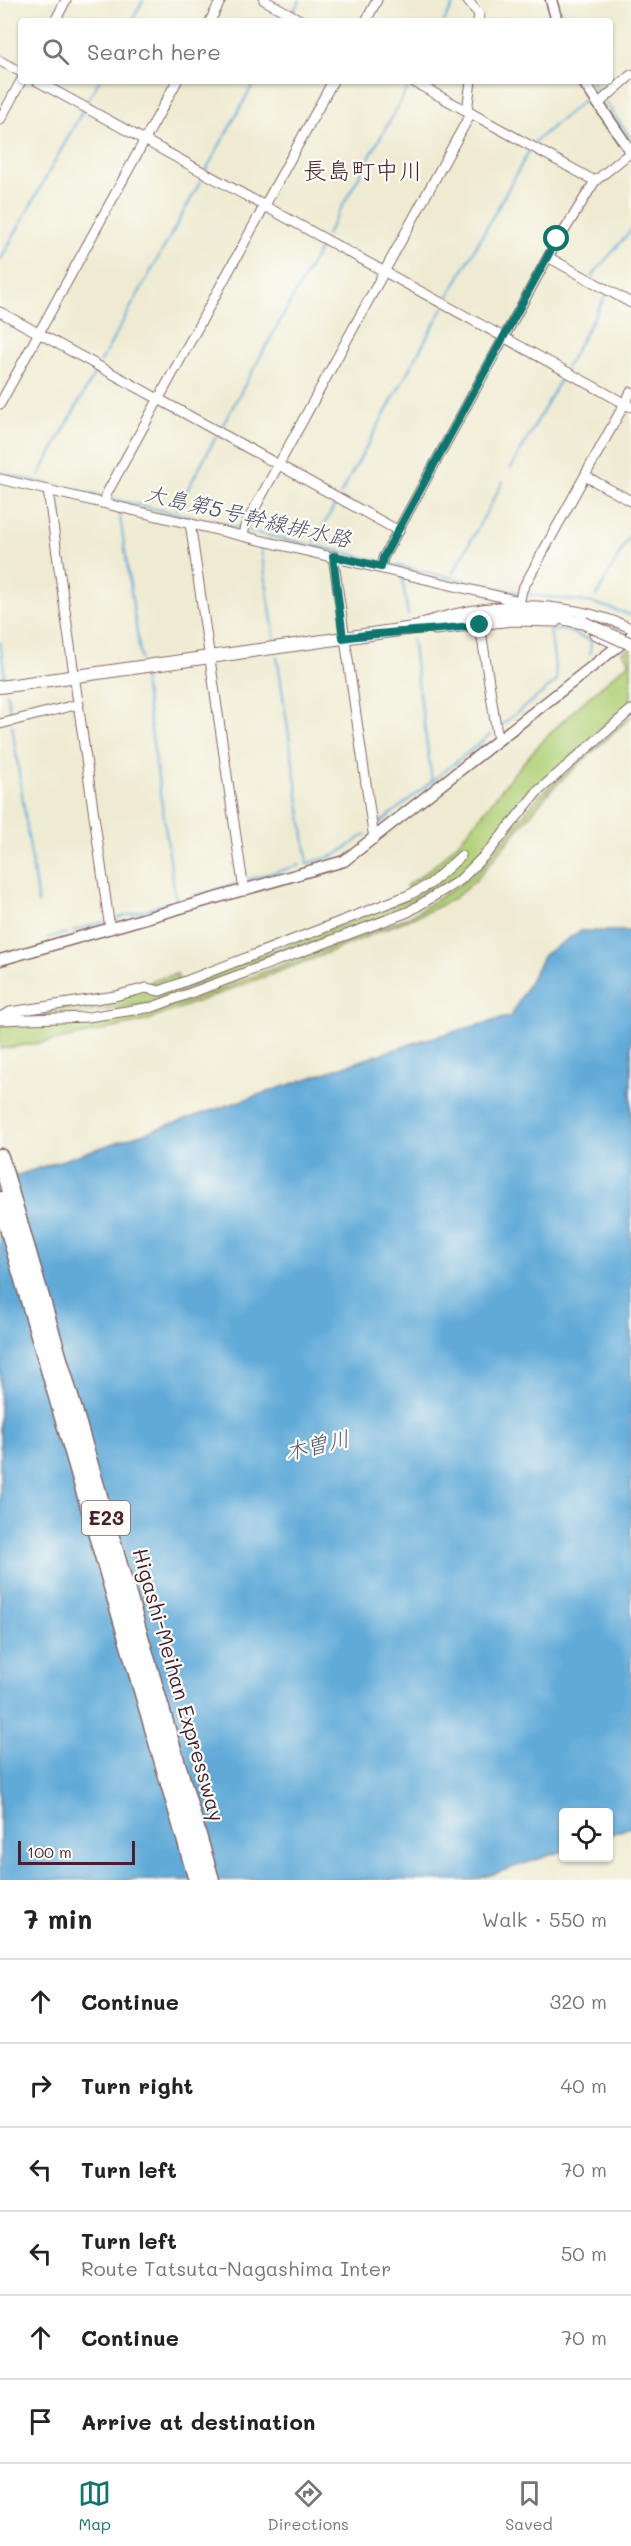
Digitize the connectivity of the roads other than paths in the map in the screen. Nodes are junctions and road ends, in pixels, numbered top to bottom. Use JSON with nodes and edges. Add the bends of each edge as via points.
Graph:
{"nodes":[{"id":1,"x":66,"y":0,"type":"edge"},
{"id":2,"x":221,"y":0,"type":"edge"},
{"id":3,"x":264,"y":0,"type":"edge"},
{"id":4,"x":377,"y":0,"type":"edge"},
{"id":5,"x":467,"y":0,"type":"edge"},
{"id":6,"x":551,"y":0,"type":"edge"},
{"id":7,"x":56,"y":18,"type":"edge"},
{"id":8,"x":212,"y":18,"type":"edge"},
{"id":9,"x":297,"y":18,"type":"edge"},
{"id":10,"x":368,"y":18,"type":"edge"},
{"id":11,"x":478,"y":18,"type":"edge"},
{"id":12,"x":556,"y":18,"type":"edge"},
{"id":13,"x":0,"y":61,"type":"edge"},
{"id":14,"x":18,"y":70,"type":"edge"},
{"id":15,"x":631,"y":75,"type":"edge"},
{"id":16,"x":19,"y":84,"type":"edge"},
{"id":17,"x":42,"y":84,"type":"edge"},
{"id":18,"x":175,"y":84,"type":"edge"},
{"id":19,"x":331,"y":84,"type":"edge"},
{"id":20,"x":418,"y":84,"type":"edge"},
{"id":21,"x":471,"y":84,"type":"edge"},
{"id":22,"x":585,"y":84,"type":"edge"},
{"id":23,"x":598,"y":104,"type":"junction"},
{"id":24,"x":469,"y":112,"type":"junction"},
{"id":25,"x":0,"y":120,"type":"edge"},
{"id":26,"x":144,"y":140,"type":"junction"},
{"id":27,"x":631,"y":152,"type":"edge"},
{"id":28,"x":595,"y":181,"type":"junction"},
{"id":29,"x":264,"y":206,"type":"junction"},
{"id":30,"x":548,"y":258,"type":"junction"},
{"id":31,"x":384,"y":272,"type":"junction"},
{"id":32,"x":631,"y":303,"type":"edge"},
{"id":33,"x":0,"y":312,"type":"edge"},
{"id":34,"x":39,"y":333,"type":"junction"},
{"id":35,"x":504,"y":338,"type":"junction"},
{"id":36,"x":631,"y":392,"type":"edge"},
{"id":37,"x":159,"y":399,"type":"junction"},
{"id":38,"x":0,"y":404,"type":"edge"},
{"id":39,"x":628,"y":406,"type":"edge"},
{"id":40,"x":279,"y":465,"type":"junction"},
{"id":41,"x":585,"y":476,"type":"junction"},
{"id":42,"x":0,"y":479,"type":"edge"},
{"id":43,"x":48,"y":490,"type":"junction"},
{"id":44,"x":105,"y":499,"type":"junction"},
{"id":45,"x":631,"y":501,"type":"edge"},
{"id":46,"x":189,"y":523,"type":"junction"},
{"id":47,"x":399,"y":531,"type":"junction"},
{"id":48,"x":244,"y":532,"type":"junction"},
{"id":49,"x":333,"y":556,"type":"junction"},
{"id":50,"x":382,"y":564,"type":"junction"},
{"id":51,"x":520,"y":599,"type":"junction"},
{"id":52,"x":480,"y":625,"type":"junction"},
{"id":53,"x":631,"y":628,"type":"edge"},
{"id":54,"x":400,"y":630,"type":"junction"},
{"id":55,"x":631,"y":636,"type":"edge"},
{"id":56,"x":343,"y":638,"type":"junction"},
{"id":57,"x":625,"y":645,"type":"edge"},
{"id":58,"x":209,"y":658,"type":"junction"},
{"id":59,"x":75,"y":678,"type":"junction"},
{"id":60,"x":0,"y":687,"type":"edge"},
{"id":61,"x":79,"y":704,"type":"junction"},
{"id":62,"x":631,"y":710,"type":"edge"},
{"id":63,"x":0,"y":724,"type":"edge"},
{"id":64,"x":498,"y":740,"type":"junction"},
{"id":65,"x":374,"y":839,"type":"junction"},
{"id":66,"x":461,"y":856,"type":"dead end"},
{"id":67,"x":244,"y":891,"type":"junction"},
{"id":68,"x":110,"y":929,"type":"junction"},
{"id":69,"x":0,"y":960,"type":"edge"},
{"id":70,"x":0,"y":1018,"type":"edge"},
{"id":71,"x":0,"y":1157,"type":"edge"},
{"id":72,"x":0,"y":1200,"type":"edge"},
{"id":73,"x":197,"y":1880,"type":"edge"},
{"id":74,"x":211,"y":1880,"type":"edge"}],
"edges":[{"from":1,"to":7,"type":"street"},
{"from":2,"to":8,"type":"street"},
{"from":3,"to":9,"type":"street"},
{"from":4,"to":10,"type":"street"},
{"from":5,"to":11,"type":"street"},
{"from":6,"to":12,"type":"street"},
{"from":13,"to":14,"type":"street"},
{"from":15,"to":23,"type":"street"},
{"from":16,"to":25,"type":"street"},
{"from":17,"to":26,"type":"street"},
{"from":18,"to":26,"type":"street"},
{"from":19,"to":29,"type":"street"},
{"from":20,"to":24,"type":"street"},
{"from":21,"to":24,"type":"street"},
{"from":22,"to":23,"type":"street"},
{"from":23,"to":27,"type":"street"},
{"from":24,"to":28,"type":"street"},
{"from":24,"to":31,"type":"street"},
{"from":26,"to":29,"type":"street"},
{"from":26,"to":34,"type":"street"},
{"from":27,"to":28,"type":"street"},
{"from":28,"to":30,"type":"street"},
{"from":29,"to":31,"type":"street"},
{"from":29,"to":37,"type":"street"},
{"from":30,"to":32,"type":"street"},
{"from":30,"to":35,"type":"street"},
{"from":31,"to":35,"type":"street"},
{"from":31,"to":40,"type":"street"},
{"from":33,"to":34,"type":"street"},
{"from":34,"to":37,"type":"street"},
{"from":34,"to":38,"type":"street"},
{"from":35,"to":39,"type":"street"},
{"from":35,"to":47,"type":"street"},
{"from":36,"to":39,"type":"street"},
{"from":37,"to":40,"type":"street"},
{"from":37,"to":44,"type":"street"},
{"from":39,"to":41,"type":"street"},
{"from":40,"to":47,"type":"street"},
{"from":40,"to":48,"type":"street"},
{"from":41,"to":45,"type":"street"},
{"from":41,"to":51,"type":"street"},
{"from":42,"to":43,"type":"street"},
{"from":43,"to":44,"type":"street"},
{"from":43,"to":59,"type":"street"},
{"from":44,"to":46,"type":"street"},
{"from":46,"to":48,"type":"street"},
{"from":46,"to":58,"type":"street"},
{"from":47,"to":50,"type":"street"},
{"from":48,"to":49,"type":"street"},
{"from":49,"to":50,"type":"street"},
{"from":49,"to":56,"type":"street"},
{"from":50,"to":51,"type":"street"},
{"from":51,"to":53,"type":"street","via":[[575,609]]},
{"from":51,"to":54,"type":"street"},
{"from":52,"to":54,"type":"street"},
{"from":52,"to":57,"type":"street","via":[[512,621],[570,624]]},
{"from":52,"to":64,"type":"street"},
{"from":54,"to":56,"type":"main road"},
{"from":54,"to":57,"type":"main road","bridge":true,"via":[[527,614],[559,616],[584,623]]},
{"from":55,"to":57,"type":"street"},
{"from":56,"to":58,"type":"main road"},
{"from":56,"to":65,"type":"street"},
{"from":57,"to":64,"type":"street"},
{"from":58,"to":59,"type":"main road"},
{"from":58,"to":67,"type":"street"},
{"from":59,"to":60,"type":"main road"},
{"from":59,"to":61,"type":"street"},
{"from":61,"to":63,"type":"street"},
{"from":61,"to":68,"type":"street"},
{"from":62,"to":70,"type":"street","via":[[537,792],[460,880],[408,912],[153,1007],[88,1017]]},
{"from":64,"to":65,"type":"street"},
{"from":65,"to":67,"type":"street","via":[[354,856],[335,865]]},
{"from":66,"to":70,"type":"street","via":[[438,879],[409,895],[160,991],[146,988],[10,1012]]},
{"from":67,"to":68,"type":"street"},
{"from":68,"to":69,"type":"street"},
{"from":71,"to":74,"type":"highway","name":"Higashi-Meihan Expressway","number":"E23"},
{"from":72,"to":73,"type":"highway","name":"Higashi-Meihan Expressway","number":"E23"}]}
